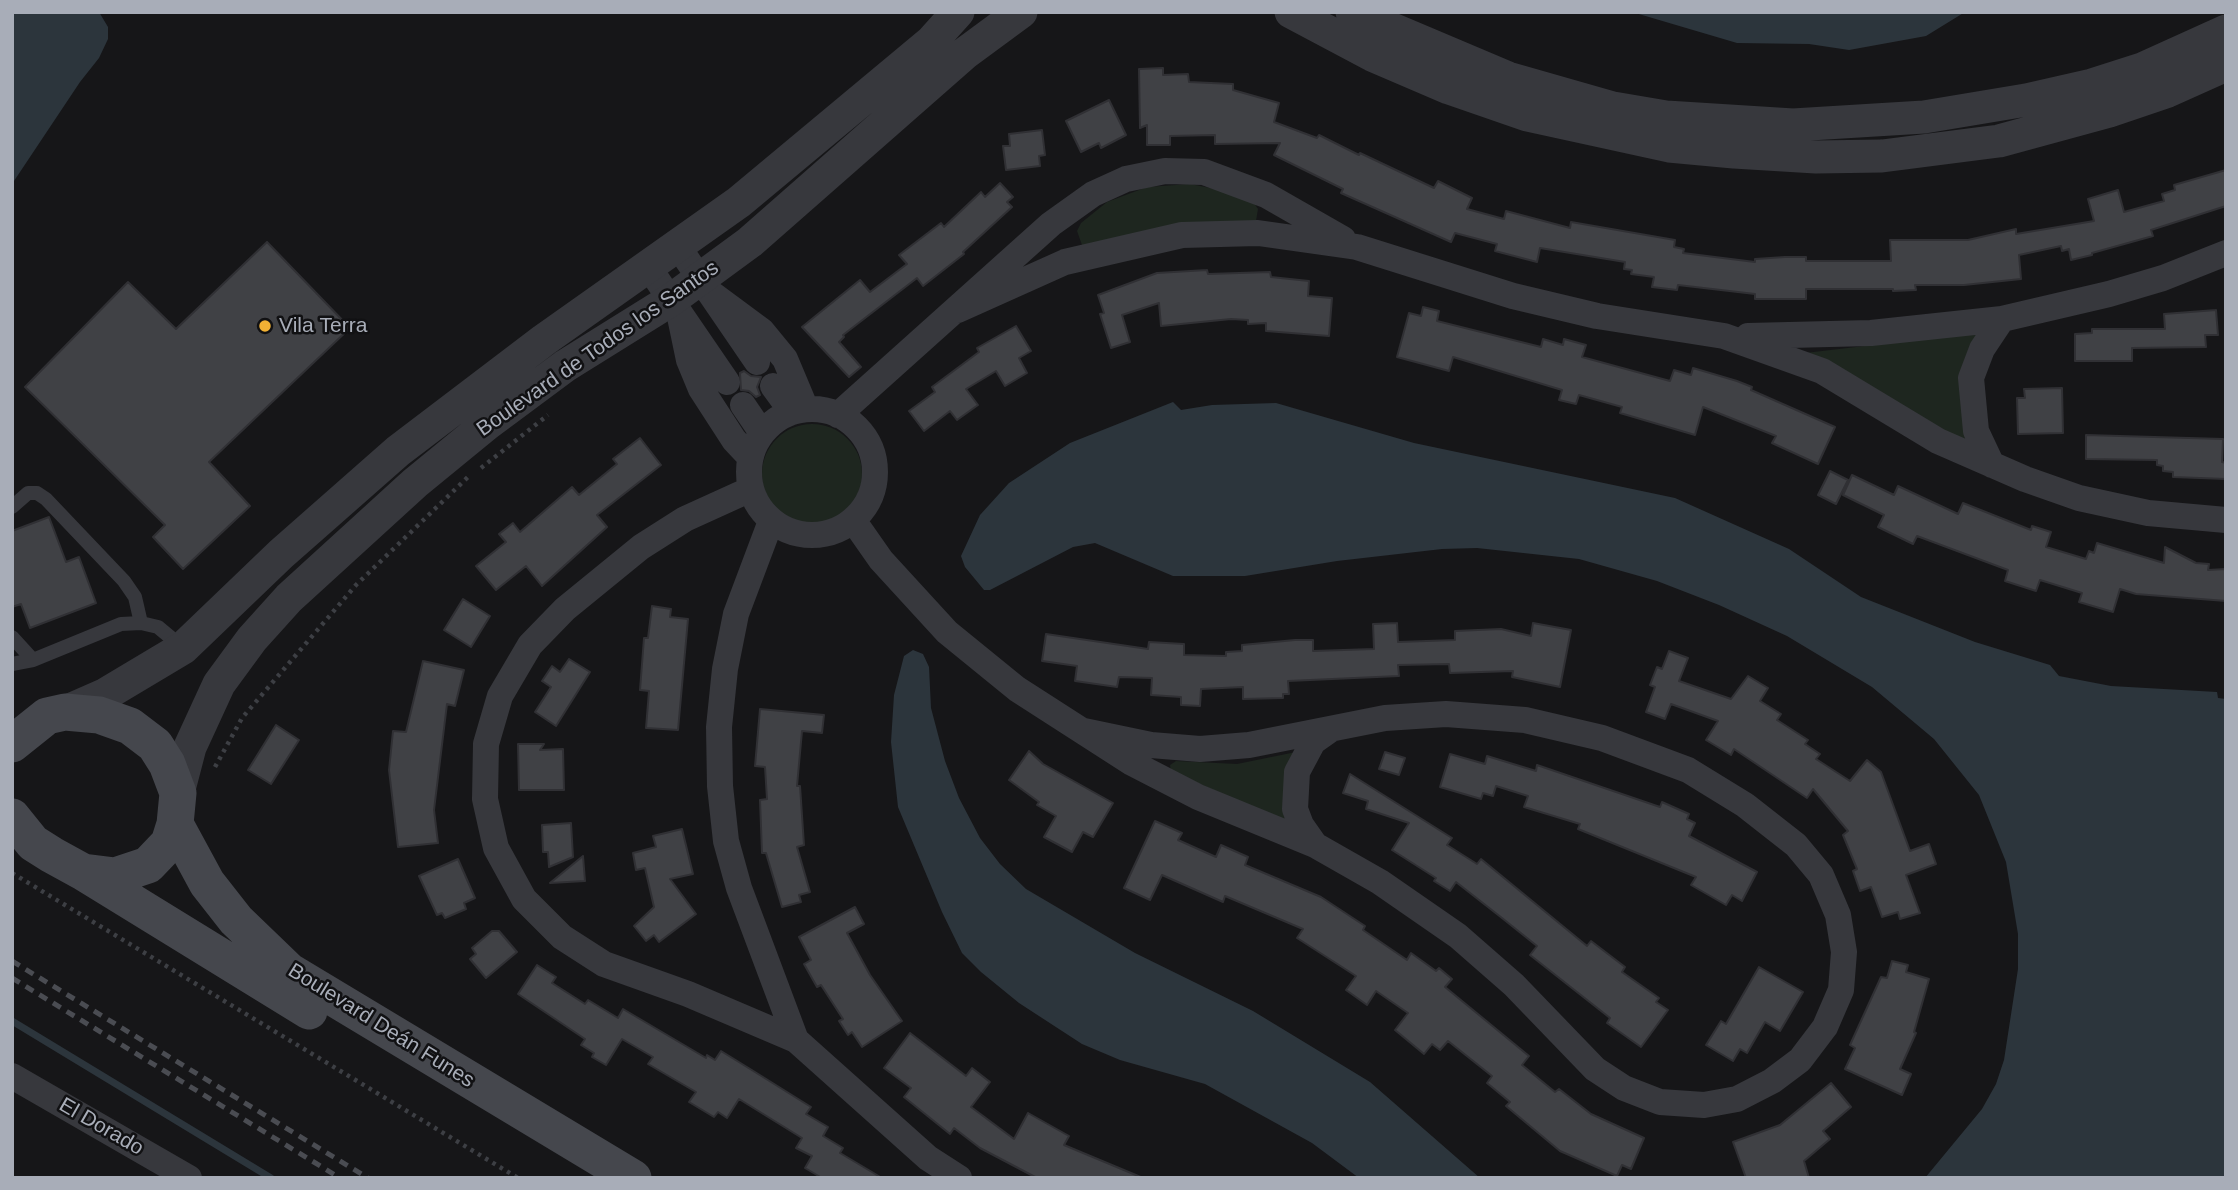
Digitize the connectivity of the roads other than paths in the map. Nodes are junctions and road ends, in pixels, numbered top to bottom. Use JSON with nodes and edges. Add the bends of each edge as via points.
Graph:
{"nodes":[{"id":1,"x":958,"y":12,"type":"edge"},
{"id":2,"x":1021,"y":12,"type":"edge"},
{"id":3,"x":1291,"y":12,"type":"edge"},
{"id":4,"x":1352,"y":12,"type":"edge"},
{"id":5,"x":2226,"y":32,"type":"edge"},
{"id":6,"x":2226,"y":65,"type":"edge"},
{"id":7,"x":1266,"y":195,"type":"junction"},
{"id":8,"x":1051,"y":225,"type":"junction"},
{"id":9,"x":1258,"y":233,"type":"junction"},
{"id":10,"x":677,"y":245,"type":"junction"},
{"id":11,"x":1357,"y":247,"type":"junction"},
{"id":12,"x":2226,"y":253,"type":"edge"},
{"id":13,"x":1065,"y":262,"type":"junction"},
{"id":14,"x":647,"y":265,"type":"junction"},
{"id":15,"x":704,"y":285,"type":"junction"},
{"id":16,"x":675,"y":306,"type":"junction"},
{"id":17,"x":958,"y":310,"type":"junction"},
{"id":18,"x":2002,"y":319,"type":"junction"},
{"id":19,"x":1724,"y":336,"type":"junction"},
{"id":20,"x":740,"y":337,"type":"junction"},
{"id":21,"x":710,"y":357,"type":"junction"},
{"id":22,"x":757,"y":362,"type":"dead end"},
{"id":23,"x":727,"y":382,"type":"dead end"},
{"id":24,"x":773,"y":386,"type":"dead end"},
{"id":25,"x":743,"y":405,"type":"dead end"},
{"id":26,"x":799,"y":411,"type":"junction"},
{"id":27,"x":838,"y":415,"type":"junction"},
{"id":28,"x":762,"y":433,"type":"junction"},
{"id":29,"x":750,"y":457,"type":"junction"},
{"id":30,"x":1992,"y":465,"type":"junction"},
{"id":31,"x":751,"y":489,"type":"junction"},
{"id":32,"x":12,"y":507,"type":"edge"},
{"id":33,"x":853,"y":520,"type":"junction"},
{"id":34,"x":2226,"y":520,"type":"edge"},
{"id":35,"x":771,"y":521,"type":"junction"},
{"id":36,"x":141,"y":623,"type":"junction"},
{"id":37,"x":12,"y":637,"type":"edge"},
{"id":38,"x":183,"y":648,"type":"junction"},
{"id":39,"x":33,"y":660,"type":"junction"},
{"id":40,"x":12,"y":664,"type":"edge"},
{"id":41,"x":42,"y":715,"type":"edge"},
{"id":42,"x":1334,"y":727,"type":"junction"},
{"id":43,"x":1084,"y":731,"type":"junction"},
{"id":44,"x":12,"y":744,"type":"edge"},
{"id":45,"x":176,"y":809,"type":"junction"},
{"id":46,"x":12,"y":817,"type":"edge"},
{"id":47,"x":1315,"y":845,"type":"junction"},
{"id":48,"x":83,"y":872,"type":"junction"},
{"id":49,"x":796,"y":1040,"type":"junction"},
{"id":50,"x":12,"y":1076,"type":"edge"},
{"id":51,"x":181,"y":1175,"type":"edge"},
{"id":52,"x":585,"y":1178,"type":"edge"},
{"id":53,"x":633,"y":1178,"type":"edge"},
{"id":54,"x":959,"y":1178,"type":"edge"}],
"edges":[{"from":1,"to":10,"type":"street","name":"Boulevard de Todos los Santos","via":[[931,42],[813,141],[739,202]]},
{"from":2,"to":15,"type":"street","name":"Boulevard de Todos los Santos","via":[[964,54]]},
{"from":3,"to":6,"type":"street","via":[[1383,60],[1527,115],[1669,146],[1816,157],[1882,156],[1999,141],[2168,92]]},
{"from":4,"to":5,"type":"street","via":[[1508,78],[1601,104],[1665,117],[1793,125],[1924,117],[2026,100],[2142,69]]},
{"from":7,"to":8,"type":"street","via":[[1204,172],[1165,171],[1126,179],[1093,194]]},
{"from":7,"to":9,"type":"street"},
{"from":7,"to":11,"type":"street"},
{"from":8,"to":13,"type":"street"},
{"from":8,"to":17,"type":"street"},
{"from":9,"to":11,"type":"street"},
{"from":9,"to":13,"type":"street","via":[[1182,235]]},
{"from":10,"to":14,"type":"street","name":"Boulevard de Todos los Santos"},
{"from":10,"to":15,"type":"street"},
{"from":11,"to":19,"type":"street","via":[[1525,299],[1597,316]]},
{"from":12,"to":18,"type":"street","via":[[2119,291]]},
{"from":13,"to":17,"type":"street"},
{"from":14,"to":16,"type":"street"},
{"from":14,"to":38,"type":"street","name":"Boulevard de Todos los Santos","via":[[398,451]]},
{"from":15,"to":16,"type":"street","name":"Boulevard de Todos los Santos"},
{"from":15,"to":20,"type":"street"},
{"from":15,"to":26,"type":"street","via":[[762,331],[785,359]]},
{"from":16,"to":21,"type":"street"},
{"from":16,"to":29,"type":"street","via":[[701,389]]},
{"from":16,"to":45,"type":"street","name":"Boulevard de Todos los Santos","via":[[565,366],[487,424],[289,598],[219,684],[190,747]]},
{"from":17,"to":27,"type":"street"},
{"from":18,"to":19,"type":"street","via":[[1871,333]]},
{"from":18,"to":30,"type":"street","via":[[1982,349],[1971,378],[1976,431]]},
{"from":19,"to":30,"type":"street","via":[[1822,371],[1938,441]]},
{"from":20,"to":21,"type":"street"},
{"from":20,"to":22,"type":"street"},
{"from":21,"to":23,"type":"street"},
{"from":24,"to":26,"type":"street"},
{"from":25,"to":28,"type":"street"},
{"from":26,"to":27,"type":"street"},
{"from":26,"to":28,"type":"street","via":[[776,420]]},
{"from":27,"to":33,"type":"street","via":[[856,427],[874,464],[874,485]]},
{"from":28,"to":29,"type":"street"},
{"from":29,"to":31,"type":"street"},
{"from":30,"to":34,"type":"street","via":[[2079,498],[2148,513]]},
{"from":31,"to":35,"type":"street","via":[[758,507]]},
{"from":31,"to":49,"type":"street","via":[[685,519],[641,547],[565,609],[530,645],[500,696],[486,744],[485,799],[496,848],[524,899],[562,937],[604,964]]},
{"from":32,"to":36,"type":"lane","via":[[28,493],[46,499],[124,582],[135,597]]},
{"from":33,"to":35,"type":"street","via":[[838,530],[812,535]]},
{"from":33,"to":43,"type":"street","via":[[881,560],[947,632],[1017,689]]},
{"from":35,"to":49,"type":"street","via":[[731,636],[719,727],[720,786],[726,841],[739,888]]},
{"from":36,"to":38,"type":"lane","via":[[158,627]]},
{"from":36,"to":39,"type":"lane","via":[[121,624]]},
{"from":37,"to":39,"type":"lane"},
{"from":38,"to":41,"type":"street","name":"Boulevard de Todos los Santos","via":[[106,694]]},
{"from":39,"to":40,"type":"lane"},
{"from":41,"to":44,"type":"main road"},
{"from":41,"to":45,"type":"main road","name":"Boulevard Deán Funes","via":[[99,715],[130,726],[155,745],[167,764]]},
{"from":42,"to":43,"type":"street","via":[[1249,745],[1200,749],[1151,745]]},
{"from":42,"to":47,"type":"street","via":[[1313,741],[1297,772],[1295,809]]},
{"from":42,"to":47,"type":"street","via":[[1446,714],[1525,720],[1602,738],[1688,770],[1786,837],[1821,875],[1838,915],[1844,952],[1841,990],[1825,1027],[1800,1060],[1772,1081],[1737,1098],[1704,1105],[1660,1102],[1595,1069],[1514,985],[1458,936],[1380,882]]},
{"from":43,"to":47,"type":"street","via":[[1198,797]]},
{"from":45,"to":48,"type":"main road","via":[[169,843],[148,865],[115,876]]},
{"from":45,"to":53,"type":"main road","name":"Boulevard Deán Funes","via":[[207,883],[243,927],[289,971]]},
{"from":46,"to":48,"type":"main road","name":"Boulevard Deán Funes","via":[[33,843]]},
{"from":48,"to":52,"type":"main road","name":"Boulevard Deán Funes"},
{"from":49,"to":54,"type":"street","via":[[928,1158]]},
{"from":50,"to":51,"type":"street","name":"El Dorado"}]}
